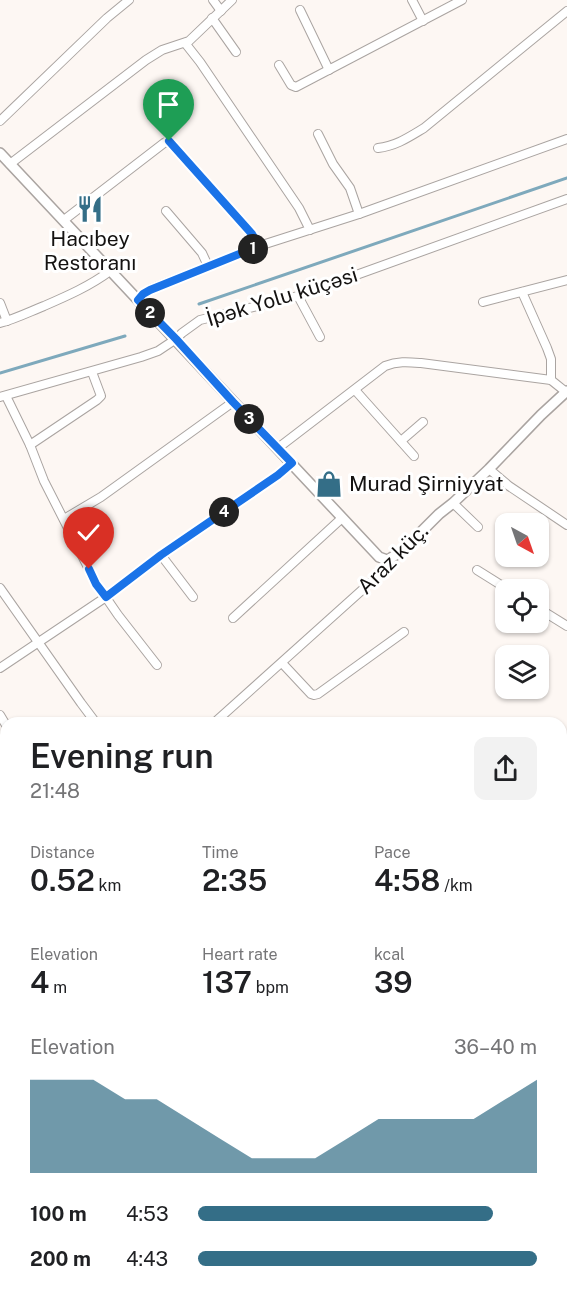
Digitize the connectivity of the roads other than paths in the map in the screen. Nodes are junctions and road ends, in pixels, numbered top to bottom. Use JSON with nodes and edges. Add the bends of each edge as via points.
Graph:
{"nodes":[{"id":1,"x":129,"y":0,"type":"edge"},
{"id":2,"x":213,"y":0,"type":"edge"},
{"id":3,"x":232,"y":0,"type":"edge"},
{"id":4,"x":412,"y":0,"type":"edge"},
{"id":5,"x":457,"y":1,"type":"edge"},
{"id":6,"x":221,"y":10,"type":"junction"},
{"id":7,"x":300,"y":10,"type":"dead end"},
{"id":8,"x":567,"y":11,"type":"edge"},
{"id":9,"x":212,"y":18,"type":"junction"},
{"id":10,"x":423,"y":21,"type":"junction"},
{"id":11,"x":185,"y":43,"type":"junction"},
{"id":12,"x":236,"y":52,"type":"dead end"},
{"id":13,"x":279,"y":64,"type":"dead end"},
{"id":14,"x":328,"y":70,"type":"junction"},
{"id":15,"x":0,"y":121,"type":"edge"},
{"id":16,"x":318,"y":134,"type":"dead end"},
{"id":17,"x":567,"y":140,"type":"edge"},
{"id":18,"x":378,"y":148,"type":"dead end"},
{"id":19,"x":0,"y":153,"type":"edge"},
{"id":20,"x":10,"y":164,"type":"junction"},
{"id":21,"x":566,"y":202,"type":"edge"},
{"id":22,"x":166,"y":211,"type":"dead end"},
{"id":23,"x":359,"y":214,"type":"junction"},
{"id":24,"x":64,"y":220,"type":"junction"},
{"id":25,"x":310,"y":230,"type":"junction"},
{"id":26,"x":259,"y":246,"type":"junction"},
{"id":27,"x":208,"y":266,"type":"junction"},
{"id":28,"x":110,"y":271,"type":"junction"},
{"id":29,"x":567,"y":280,"type":"edge"},
{"id":30,"x":522,"y":292,"type":"junction"},
{"id":31,"x":298,"y":296,"type":"junction"},
{"id":32,"x":138,"y":300,"type":"junction"},
{"id":33,"x":483,"y":302,"type":"dead end"},
{"id":34,"x":0,"y":303,"type":"edge"},
{"id":35,"x":4,"y":322,"type":"edge"},
{"id":36,"x":320,"y":337,"type":"dead end"},
{"id":37,"x":176,"y":339,"type":"junction"},
{"id":38,"x":92,"y":372,"type":"junction"},
{"id":39,"x":550,"y":380,"type":"junction"},
{"id":40,"x":355,"y":390,"type":"junction"},
{"id":41,"x":566,"y":392,"type":"edge"},
{"id":42,"x":3,"y":397,"type":"edge"},
{"id":43,"x":233,"y":402,"type":"junction"},
{"id":44,"x":423,"y":422,"type":"dead end"},
{"id":45,"x":400,"y":441,"type":"junction"},
{"id":46,"x":30,"y":445,"type":"junction"},
{"id":47,"x":278,"y":448,"type":"junction"},
{"id":48,"x":414,"y":456,"type":"dead end"},
{"id":49,"x":292,"y":463,"type":"junction"},
{"id":50,"x":489,"y":469,"type":"junction"},
{"id":51,"x":453,"y":503,"type":"junction"},
{"id":52,"x":342,"y":518,"type":"junction"},
{"id":53,"x":64,"y":519,"type":"junction"},
{"id":54,"x":567,"y":525,"type":"edge"},
{"id":55,"x":478,"y":527,"type":"dead end"},
{"id":56,"x":161,"y":555,"type":"junction"},
{"id":57,"x":387,"y":560,"type":"junction"},
{"id":58,"x":477,"y":570,"type":"dead end"},
{"id":59,"x":495,"y":581,"type":"edge"},
{"id":60,"x":0,"y":588,"type":"edge"},
{"id":61,"x":106,"y":597,"type":"junction"},
{"id":62,"x":194,"y":597,"type":"dead end"},
{"id":63,"x":549,"y":615,"type":"edge"},
{"id":64,"x":233,"y":618,"type":"dead end"},
{"id":65,"x":567,"y":626,"type":"edge"},
{"id":66,"x":404,"y":632,"type":"dead end"},
{"id":67,"x":38,"y":642,"type":"junction"},
{"id":68,"x":282,"y":663,"type":"junction"},
{"id":69,"x":157,"y":665,"type":"dead end"},
{"id":70,"x":0,"y":668,"type":"edge"},
{"id":71,"x":92,"y":717,"type":"edge"},
{"id":72,"x":221,"y":717,"type":"edge"}],
"edges":[{"from":1,"to":15,"type":"street"},
{"from":2,"to":6,"type":"street"},
{"from":3,"to":6,"type":"street"},
{"from":4,"to":10,"type":"street"},
{"from":5,"to":10,"type":"street"},
{"from":6,"to":9,"type":"street"},
{"from":7,"to":14,"type":"street"},
{"from":8,"to":18,"type":"street","via":[[424,128],[390,147]]},
{"from":9,"to":11,"type":"street"},
{"from":9,"to":12,"type":"street"},
{"from":10,"to":14,"type":"street"},
{"from":11,"to":20,"type":"street","via":[[146,60]]},
{"from":11,"to":25,"type":"street","via":[[299,208]]},
{"from":13,"to":14,"type":"street","via":[[296,87]]},
{"from":16,"to":23,"type":"street","via":[[350,188]]},
{"from":17,"to":23,"type":"street"},
{"from":19,"to":20,"type":"street"},
{"from":20,"to":24,"type":"street"},
{"from":21,"to":31,"type":"street","name":"İpək Yolu küçəsi"},
{"from":22,"to":27,"type":"street","via":[[202,253]]},
{"from":23,"to":25,"type":"street"},
{"from":24,"to":26,"type":"street","via":[[169,141]]},
{"from":24,"to":28,"type":"street"},
{"from":25,"to":26,"type":"street"},
{"from":26,"to":27,"type":"street"},
{"from":27,"to":32,"type":"street","via":[[150,290]]},
{"from":28,"to":32,"type":"street"},
{"from":28,"to":35,"type":"street","via":[[76,292]]},
{"from":29,"to":30,"type":"street"},
{"from":30,"to":33,"type":"street"},
{"from":30,"to":39,"type":"street","via":[[547,348]]},
{"from":31,"to":36,"type":"street"},
{"from":31,"to":37,"type":"street","name":"İpək Yolu küçəsi","via":[[200,320]]},
{"from":32,"to":37,"type":"street"},
{"from":34,"to":35,"type":"street"},
{"from":37,"to":38,"type":"street","name":"İpək Yolu küçəsi","via":[[158,351]]},
{"from":37,"to":43,"type":"street"},
{"from":38,"to":42,"type":"street","name":"İpək Yolu küçəsi"},
{"from":38,"to":46,"type":"street","via":[[101,396]]},
{"from":39,"to":40,"type":"street","via":[[401,361],[385,366]]},
{"from":39,"to":41,"type":"street"},
{"from":40,"to":45,"type":"street"},
{"from":40,"to":47,"type":"street"},
{"from":41,"to":50,"type":"street","name":"Araz küç."},
{"from":42,"to":46,"type":"street"},
{"from":43,"to":47,"type":"street"},
{"from":43,"to":53,"type":"street"},
{"from":44,"to":45,"type":"street"},
{"from":45,"to":48,"type":"street"},
{"from":46,"to":53,"type":"street"},
{"from":47,"to":49,"type":"street"},
{"from":49,"to":52,"type":"street"},
{"from":49,"to":56,"type":"street"},
{"from":50,"to":51,"type":"street","name":"Araz küç."},
{"from":50,"to":54,"type":"street"},
{"from":51,"to":55,"type":"street"},
{"from":51,"to":57,"type":"street","name":"Araz küç."},
{"from":52,"to":57,"type":"street","via":[[379,557]]},
{"from":52,"to":64,"type":"street"},
{"from":53,"to":61,"type":"street"},
{"from":56,"to":61,"type":"street"},
{"from":56,"to":62,"type":"street"},
{"from":57,"to":68,"type":"street","name":"Araz küç.","via":[[379,574]]},
{"from":58,"to":59,"type":"street"},
{"from":60,"to":67,"type":"street"},
{"from":61,"to":67,"type":"street"},
{"from":61,"to":69,"type":"street"},
{"from":63,"to":65,"type":"street"},
{"from":66,"to":68,"type":"street","via":[[318,694],[311,694]]},
{"from":67,"to":70,"type":"street"},
{"from":67,"to":71,"type":"street"},
{"from":68,"to":72,"type":"street","name":"Araz küç."}]}
